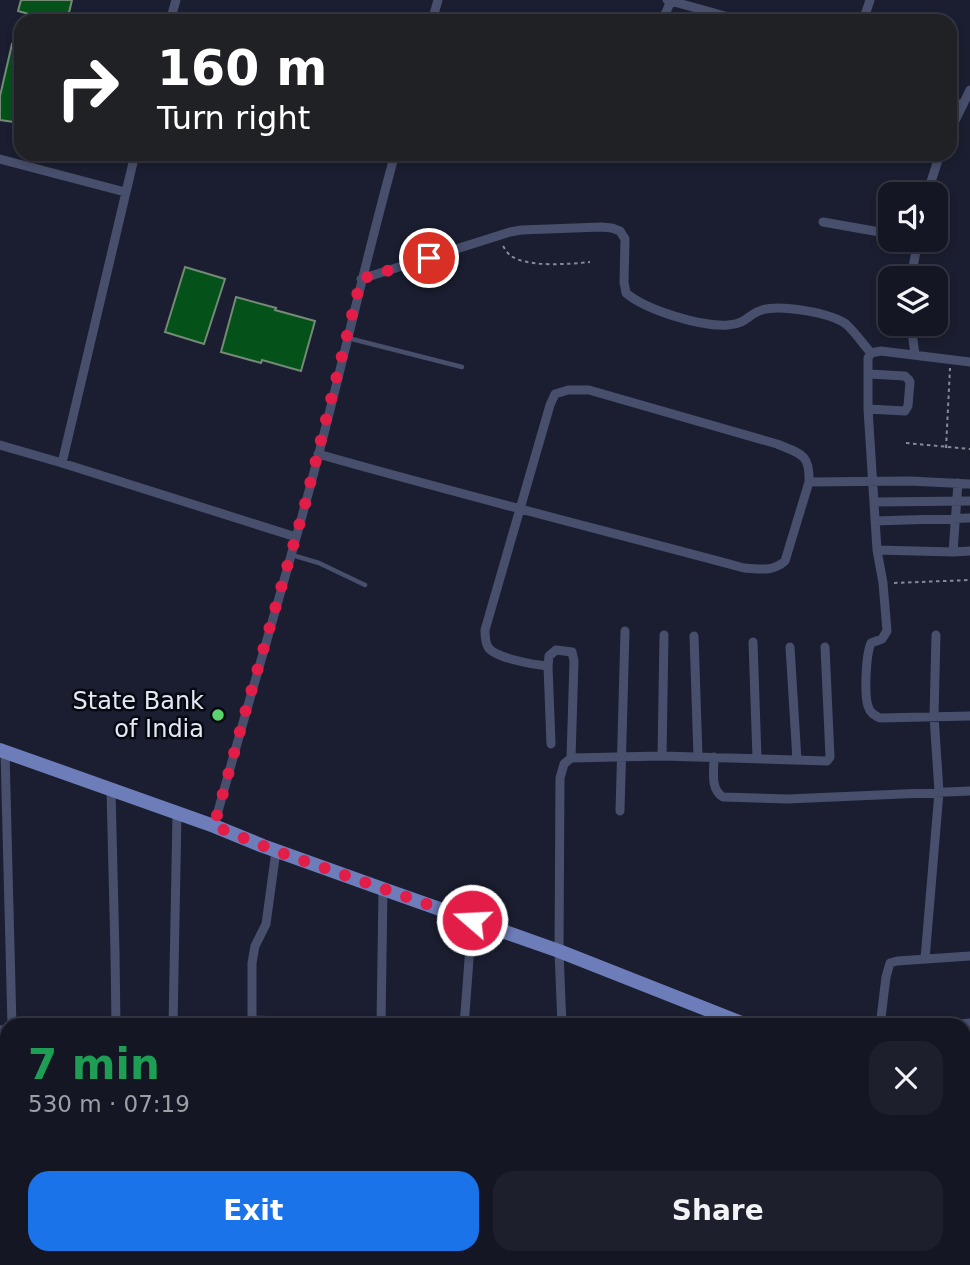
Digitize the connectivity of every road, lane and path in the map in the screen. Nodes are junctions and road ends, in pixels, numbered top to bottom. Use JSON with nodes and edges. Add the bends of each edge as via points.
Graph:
{"nodes":[{"id":1,"x":669,"y":1,"type":"edge"},
{"id":2,"x":717,"y":14,"type":"edge"},
{"id":3,"x":970,"y":90,"type":"edge"},
{"id":4,"x":957,"y":104,"type":"edge"},
{"id":5,"x":963,"y":105,"type":"junction"},
{"id":6,"x":957,"y":117,"type":"edge"},
{"id":7,"x":0,"y":159,"type":"edge"},
{"id":8,"x":133,"y":161,"type":"edge"},
{"id":9,"x":393,"y":161,"type":"edge"},
{"id":10,"x":938,"y":161,"type":"edge"},
{"id":11,"x":931,"y":182,"type":"edge"},
{"id":12,"x":125,"y":191,"type":"junction"},
{"id":13,"x":822,"y":222,"type":"dead end"},
{"id":14,"x":878,"y":232,"type":"edge"},
{"id":15,"x":496,"y":236,"type":"junction"},
{"id":16,"x":590,"y":262,"type":"dead end"},
{"id":17,"x":361,"y":279,"type":"junction"},
{"id":18,"x":913,"y":336,"type":"edge"},
{"id":19,"x":347,"y":338,"type":"junction"},
{"id":20,"x":871,"y":353,"type":"junction"},
{"id":21,"x":915,"y":355,"type":"junction"},
{"id":22,"x":951,"y":360,"type":"junction"},
{"id":23,"x":970,"y":362,"type":"edge"},
{"id":24,"x":462,"y":368,"type":"dead end"},
{"id":25,"x":869,"y":374,"type":"junction"},
{"id":26,"x":868,"y":409,"type":"junction"},
{"id":27,"x":906,"y":443,"type":"dead end"},
{"id":28,"x":0,"y":445,"type":"edge"},
{"id":29,"x":946,"y":448,"type":"junction"},
{"id":30,"x":970,"y":449,"type":"edge"},
{"id":31,"x":318,"y":454,"type":"junction"},
{"id":32,"x":62,"y":463,"type":"junction"},
{"id":33,"x":809,"y":482,"type":"junction"},
{"id":34,"x":873,"y":482,"type":"junction"},
{"id":35,"x":958,"y":483,"type":"junction"},
{"id":36,"x":970,"y":484,"type":"edge"},
{"id":37,"x":970,"y":501,"type":"edge"},
{"id":38,"x":874,"y":502,"type":"junction"},
{"id":39,"x":957,"y":502,"type":"junction"},
{"id":40,"x":520,"y":508,"type":"junction"},
{"id":41,"x":955,"y":518,"type":"junction"},
{"id":42,"x":970,"y":518,"type":"edge"},
{"id":43,"x":875,"y":521,"type":"junction"},
{"id":44,"x":296,"y":537,"type":"junction"},
{"id":45,"x":877,"y":550,"type":"junction"},
{"id":46,"x":970,"y":551,"type":"edge"},
{"id":47,"x":953,"y":552,"type":"junction"},
{"id":48,"x":291,"y":555,"type":"junction"},
{"id":49,"x":970,"y":580,"type":"edge"},
{"id":50,"x":883,"y":583,"type":"junction"},
{"id":51,"x":365,"y":585,"type":"dead end"},
{"id":52,"x":625,"y":631,"type":"dead end"},
{"id":53,"x":664,"y":635,"type":"dead end"},
{"id":54,"x":936,"y":635,"type":"dead end"},
{"id":55,"x":694,"y":636,"type":"dead end"},
{"id":56,"x":753,"y":642,"type":"dead end"},
{"id":57,"x":790,"y":647,"type":"dead end"},
{"id":58,"x":825,"y":647,"type":"dead end"},
{"id":59,"x":548,"y":666,"type":"junction"},
{"id":60,"x":934,"y":716,"type":"junction"},
{"id":61,"x":970,"y":716,"type":"edge"},
{"id":62,"x":551,"y":744,"type":"dead end"},
{"id":63,"x":3,"y":751,"type":"edge"},
{"id":64,"x":621,"y":756,"type":"junction"},
{"id":65,"x":662,"y":756,"type":"junction"},
{"id":66,"x":698,"y":757,"type":"junction"},
{"id":67,"x":714,"y":757,"type":"junction"},
{"id":68,"x":571,"y":758,"type":"junction"},
{"id":69,"x":757,"y":758,"type":"junction"},
{"id":70,"x":797,"y":760,"type":"junction"},
{"id":71,"x":111,"y":790,"type":"junction"},
{"id":72,"x":970,"y":791,"type":"edge"},
{"id":73,"x":939,"y":792,"type":"junction"},
{"id":74,"x":620,"y":811,"type":"dead end"},
{"id":75,"x":177,"y":813,"type":"junction"},
{"id":76,"x":214,"y":826,"type":"junction"},
{"id":77,"x":276,"y":851,"type":"junction"},
{"id":78,"x":383,"y":889,"type":"junction"},
{"id":79,"x":472,"y":920,"type":"junction"},
{"id":80,"x":559,"y":951,"type":"junction"},
{"id":81,"x":970,"y":956,"type":"edge"},
{"id":82,"x":925,"y":959,"type":"junction"},
{"id":83,"x":12,"y":1018,"type":"edge"},
{"id":84,"x":116,"y":1018,"type":"edge"},
{"id":85,"x":173,"y":1018,"type":"edge"},
{"id":86,"x":252,"y":1018,"type":"edge"},
{"id":87,"x":381,"y":1018,"type":"edge"},
{"id":88,"x":465,"y":1018,"type":"edge"},
{"id":89,"x":562,"y":1018,"type":"edge"},
{"id":90,"x":729,"y":1018,"type":"edge"},
{"id":91,"x":881,"y":1018,"type":"edge"}],
"edges":[{"from":1,"to":2,"type":"street"},
{"from":3,"to":5,"type":"street"},
{"from":4,"to":5,"type":"street"},
{"from":5,"to":6,"type":"street"},
{"from":7,"to":12,"type":"street"},
{"from":8,"to":12,"type":"street"},
{"from":9,"to":17,"type":"street"},
{"from":10,"to":11,"type":"street"},
{"from":12,"to":32,"type":"street"},
{"from":13,"to":14,"type":"street"},
{"from":15,"to":16,"type":"path","via":[[511,256],[534,263]]},
{"from":15,"to":17,"type":"street"},
{"from":15,"to":20,"type":"street","via":[[522,230],[612,228],[625,239],[625,293],[633,299],[688,320],[727,326],[743,323],[761,310],[814,312],[847,325]]},
{"from":17,"to":19,"type":"street"},
{"from":18,"to":21,"type":"street"},
{"from":19,"to":24,"type":"lane"},
{"from":19,"to":31,"type":"street"},
{"from":20,"to":21,"type":"street"},
{"from":20,"to":25,"type":"street"},
{"from":21,"to":22,"type":"street"},
{"from":22,"to":23,"type":"street"},
{"from":22,"to":29,"type":"path"},
{"from":25,"to":26,"type":"street"},
{"from":25,"to":26,"type":"street","via":[[905,376],[909,382],[905,411]]},
{"from":26,"to":34,"type":"street"},
{"from":27,"to":29,"type":"path"},
{"from":28,"to":32,"type":"street"},
{"from":29,"to":30,"type":"path"},
{"from":31,"to":40,"type":"street"},
{"from":31,"to":44,"type":"street"},
{"from":32,"to":44,"type":"street"},
{"from":33,"to":34,"type":"street"},
{"from":33,"to":40,"type":"street","via":[[785,561],[765,570]]},
{"from":33,"to":40,"type":"street","via":[[809,466],[802,454],[778,443],[589,390],[568,390],[555,394],[550,405]]},
{"from":34,"to":35,"type":"street"},
{"from":34,"to":38,"type":"street"},
{"from":35,"to":36,"type":"street"},
{"from":35,"to":39,"type":"street"},
{"from":37,"to":39,"type":"street"},
{"from":38,"to":39,"type":"street"},
{"from":38,"to":43,"type":"street"},
{"from":39,"to":41,"type":"street"},
{"from":40,"to":59,"type":"street","via":[[485,639],[496,654]]},
{"from":41,"to":42,"type":"street"},
{"from":41,"to":43,"type":"street"},
{"from":41,"to":47,"type":"street"},
{"from":43,"to":45,"type":"street"},
{"from":44,"to":48,"type":"street"},
{"from":45,"to":47,"type":"street"},
{"from":45,"to":50,"type":"street"},
{"from":46,"to":47,"type":"street"},
{"from":48,"to":51,"type":"lane"},
{"from":48,"to":76,"type":"street"},
{"from":49,"to":50,"type":"path"},
{"from":50,"to":60,"type":"street","via":[[887,631],[869,648],[867,705],[880,718]]},
{"from":52,"to":64,"type":"street"},
{"from":53,"to":65,"type":"street"},
{"from":54,"to":60,"type":"street"},
{"from":55,"to":66,"type":"street"},
{"from":56,"to":69,"type":"street"},
{"from":57,"to":70,"type":"street"},
{"from":58,"to":70,"type":"street","via":[[830,757],[827,761]]},
{"from":59,"to":62,"type":"street"},
{"from":59,"to":68,"type":"street","via":[[555,650],[574,656]]},
{"from":60,"to":61,"type":"street"},
{"from":60,"to":73,"type":"street"},
{"from":63,"to":71,"type":"main road"},
{"from":63,"to":83,"type":"street"},
{"from":64,"to":65,"type":"street"},
{"from":64,"to":68,"type":"street"},
{"from":64,"to":74,"type":"street"},
{"from":65,"to":66,"type":"street"},
{"from":66,"to":67,"type":"street"},
{"from":67,"to":69,"type":"street"},
{"from":67,"to":73,"type":"street","via":[[714,787],[723,797],[788,799]]},
{"from":68,"to":80,"type":"street","via":[[560,778]]},
{"from":69,"to":70,"type":"street"},
{"from":71,"to":75,"type":"main road"},
{"from":71,"to":84,"type":"street"},
{"from":72,"to":73,"type":"street"},
{"from":73,"to":82,"type":"street"},
{"from":75,"to":76,"type":"main road"},
{"from":75,"to":85,"type":"street"},
{"from":76,"to":77,"type":"main road"},
{"from":77,"to":78,"type":"main road"},
{"from":77,"to":86,"type":"street","via":[[266,924],[252,963]]},
{"from":78,"to":79,"type":"main road"},
{"from":78,"to":87,"type":"street"},
{"from":79,"to":80,"type":"main road"},
{"from":79,"to":88,"type":"street"},
{"from":80,"to":89,"type":"street"},
{"from":80,"to":90,"type":"main road"},
{"from":81,"to":82,"type":"street"},
{"from":82,"to":91,"type":"street","via":[[890,963]]}]}
